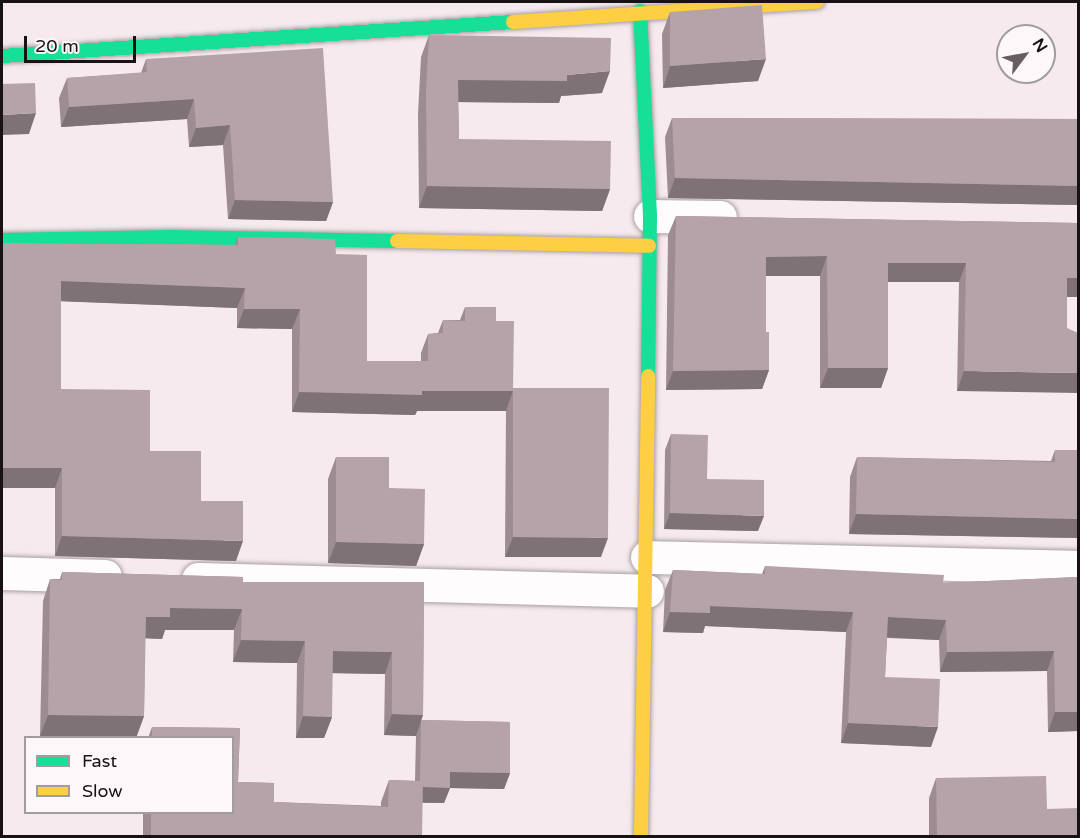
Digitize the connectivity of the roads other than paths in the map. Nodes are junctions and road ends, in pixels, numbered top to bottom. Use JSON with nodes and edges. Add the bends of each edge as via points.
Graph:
{"nodes":[{"id":1,"x":817,"y":2,"type":"edge"},
{"id":2,"x":640,"y":10,"type":"junction"},
{"id":3,"x":2,"y":56,"type":"edge"},
{"id":4,"x":757,"y":218,"type":"edge"},
{"id":5,"x":649,"y":231,"type":"junction"},
{"id":6,"x":2,"y":240,"type":"edge"},
{"id":7,"x":647,"y":557,"type":"junction"},
{"id":8,"x":1078,"y":567,"type":"edge"},
{"id":9,"x":2,"y":573,"type":"edge"},
{"id":10,"x":133,"y":577,"type":"edge"},
{"id":11,"x":169,"y":578,"type":"edge"},
{"id":12,"x":647,"y":591,"type":"junction"},
{"id":13,"x":641,"y":837,"type":"edge"}],
"edges":[{"from":1,"to":2,"type":"street"},
{"from":2,"to":3,"type":"street"},
{"from":2,"to":5,"type":"street"},
{"from":4,"to":5,"type":"street"},
{"from":5,"to":6,"type":"street"},
{"from":5,"to":7,"type":"street"},
{"from":7,"to":8,"type":"street"},
{"from":7,"to":12,"type":"street"},
{"from":9,"to":10,"type":"street"},
{"from":11,"to":12,"type":"street"},
{"from":12,"to":13,"type":"street"}]}
